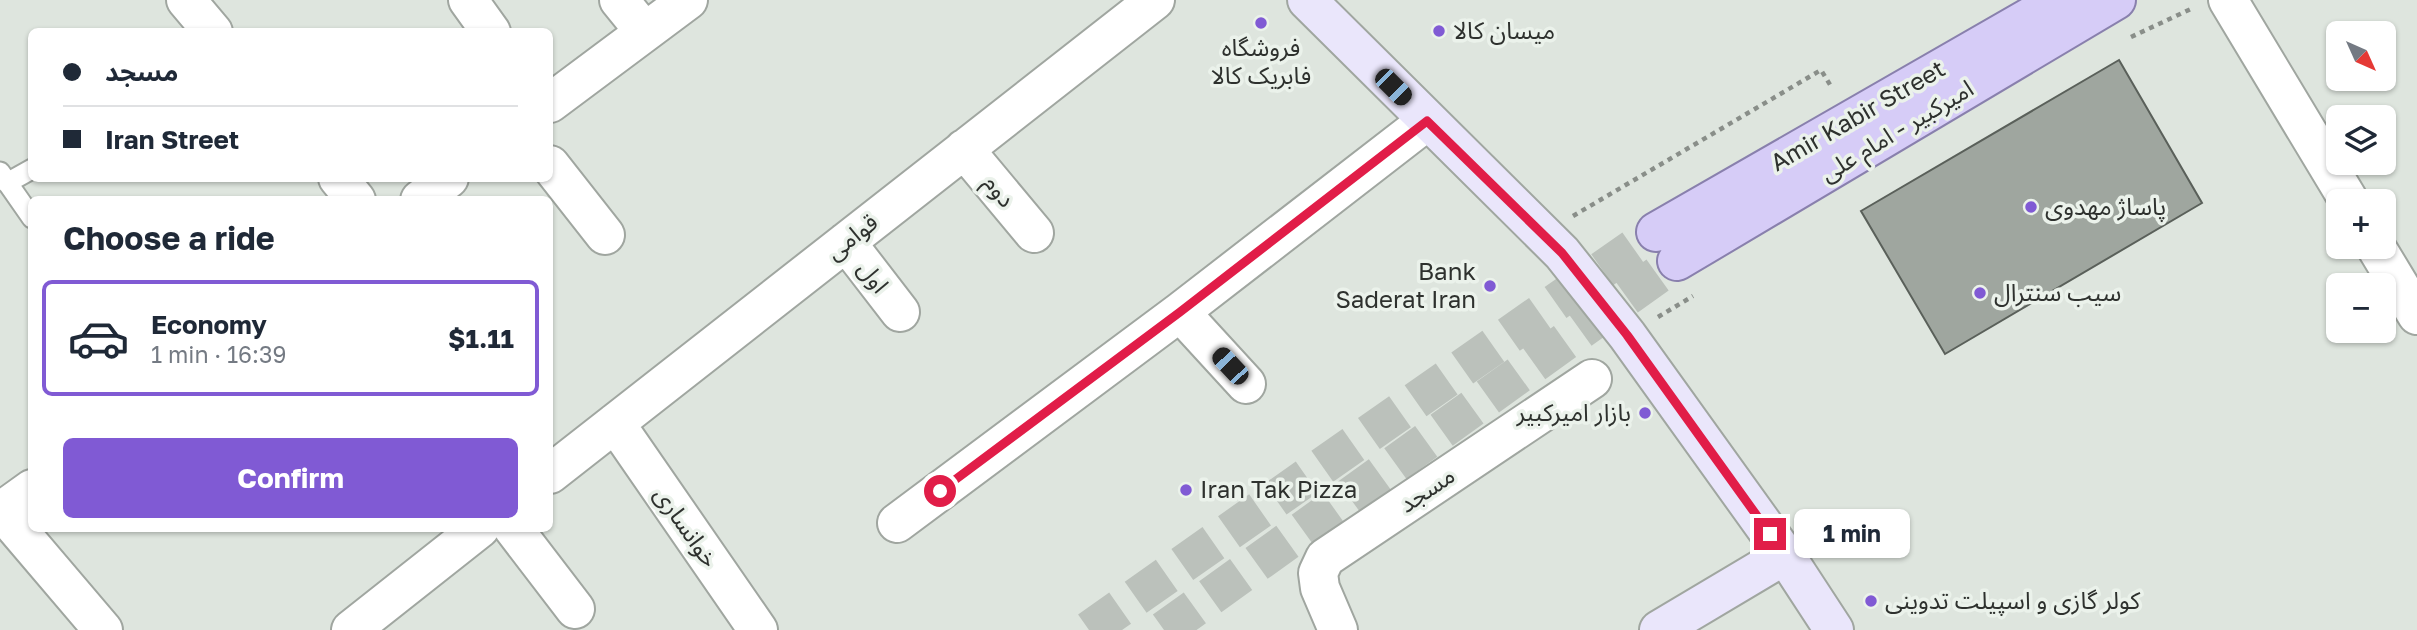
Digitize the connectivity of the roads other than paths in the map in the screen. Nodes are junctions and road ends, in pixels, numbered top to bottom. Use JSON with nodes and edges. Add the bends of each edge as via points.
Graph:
{"nodes":[{"id":1,"x":186,"y":0,"type":"edge"},
{"id":2,"x":468,"y":0,"type":"edge"},
{"id":3,"x":619,"y":0,"type":"edge"},
{"id":4,"x":688,"y":0,"type":"edge"},
{"id":5,"x":1155,"y":0,"type":"edge"},
{"id":6,"x":1307,"y":0,"type":"edge"},
{"id":7,"x":2060,"y":0,"type":"edge"},
{"id":8,"x":2116,"y":0,"type":"edge"},
{"id":9,"x":2228,"y":0,"type":"edge"},
{"id":10,"x":210,"y":28,"type":"edge"},
{"id":11,"x":488,"y":28,"type":"edge"},
{"id":12,"x":645,"y":32,"type":"junction"},
{"id":13,"x":553,"y":101,"type":"edge"},
{"id":14,"x":1427,"y":121,"type":"junction"},
{"id":15,"x":964,"y":149,"type":"junction"},
{"id":16,"x":553,"y":169,"type":"edge"},
{"id":17,"x":28,"y":170,"type":"edge"},
{"id":18,"x":4,"y":178,"type":"edge"},
{"id":19,"x":341,"y":182,"type":"edge"},
{"id":20,"x":444,"y":182,"type":"edge"},
{"id":21,"x":2341,"y":189,"type":"edge"},
{"id":22,"x":353,"y":196,"type":"edge"},
{"id":23,"x":425,"y":196,"type":"edge"},
{"id":24,"x":28,"y":212,"type":"edge"},
{"id":25,"x":1034,"y":233,"type":"dead end"},
{"id":26,"x":604,"y":235,"type":"dead end"},
{"id":27,"x":846,"y":242,"type":"junction"},
{"id":28,"x":1666,"y":247,"type":"joint"},
{"id":29,"x":2383,"y":259,"type":"edge"},
{"id":30,"x":900,"y":312,"type":"dead end"},
{"id":31,"x":1180,"y":312,"type":"junction"},
{"id":32,"x":2417,"y":315,"type":"edge"},
{"id":33,"x":1592,"y":379,"type":"dead end"},
{"id":34,"x":1246,"y":384,"type":"dead end"},
{"id":35,"x":615,"y":423,"type":"junction"},
{"id":36,"x":553,"y":472,"type":"edge"},
{"id":37,"x":28,"y":492,"type":"edge"},
{"id":38,"x":1,"y":511,"type":"edge"},
{"id":39,"x":897,"y":523,"type":"dead end"},
{"id":40,"x":476,"y":532,"type":"edge"},
{"id":41,"x":516,"y":532,"type":"edge"},
{"id":42,"x":1785,"y":555,"type":"junction"},
{"id":43,"x":575,"y":609,"type":"dead end"},
{"id":44,"x":103,"y":630,"type":"edge"},
{"id":45,"x":351,"y":630,"type":"edge"},
{"id":46,"x":758,"y":630,"type":"edge"},
{"id":47,"x":1338,"y":630,"type":"edge"},
{"id":48,"x":1659,"y":630,"type":"edge"},
{"id":49,"x":1834,"y":630,"type":"edge"}],
"edges":[{"from":1,"to":10,"type":"street"},
{"from":2,"to":11,"type":"street"},
{"from":3,"to":12,"type":"street"},
{"from":4,"to":12,"type":"street"},
{"from":5,"to":15,"type":"street","name":"قوامی"},
{"from":6,"to":14,"type":"main road"},
{"from":7,"to":28,"type":"main road","name":"Amir Kabir Street"},
{"from":8,"to":28,"type":"main road","name":"امیرکبیر - امام علی"},
{"from":9,"to":21,"type":"street"},
{"from":12,"to":13,"type":"street"},
{"from":14,"to":31,"type":"street"},
{"from":14,"to":42,"type":"main road","via":[[1562,253],[1627,335]]},
{"from":15,"to":25,"type":"street","name":"دوم"},
{"from":15,"to":27,"type":"street","name":"قوامی"},
{"from":16,"to":26,"type":"street"},
{"from":17,"to":18,"type":"lane"},
{"from":18,"to":24,"type":"lane"},
{"from":19,"to":22,"type":"street"},
{"from":20,"to":23,"type":"street"},
{"from":27,"to":30,"type":"street","name":"اول"},
{"from":27,"to":35,"type":"street","name":"قوامی"},
{"from":29,"to":32,"type":"street"},
{"from":31,"to":34,"type":"street"},
{"from":31,"to":39,"type":"street"},
{"from":33,"to":47,"type":"street","name":"مسجد","via":[[1325,558],[1319,581]]},
{"from":35,"to":36,"type":"street","name":"قوامی"},
{"from":35,"to":46,"type":"street","name":"خوانساری"},
{"from":37,"to":38,"type":"street"},
{"from":38,"to":44,"type":"street"},
{"from":40,"to":45,"type":"street"},
{"from":41,"to":43,"type":"street"},
{"from":42,"to":48,"type":"main road"},
{"from":42,"to":49,"type":"main road"}]}
